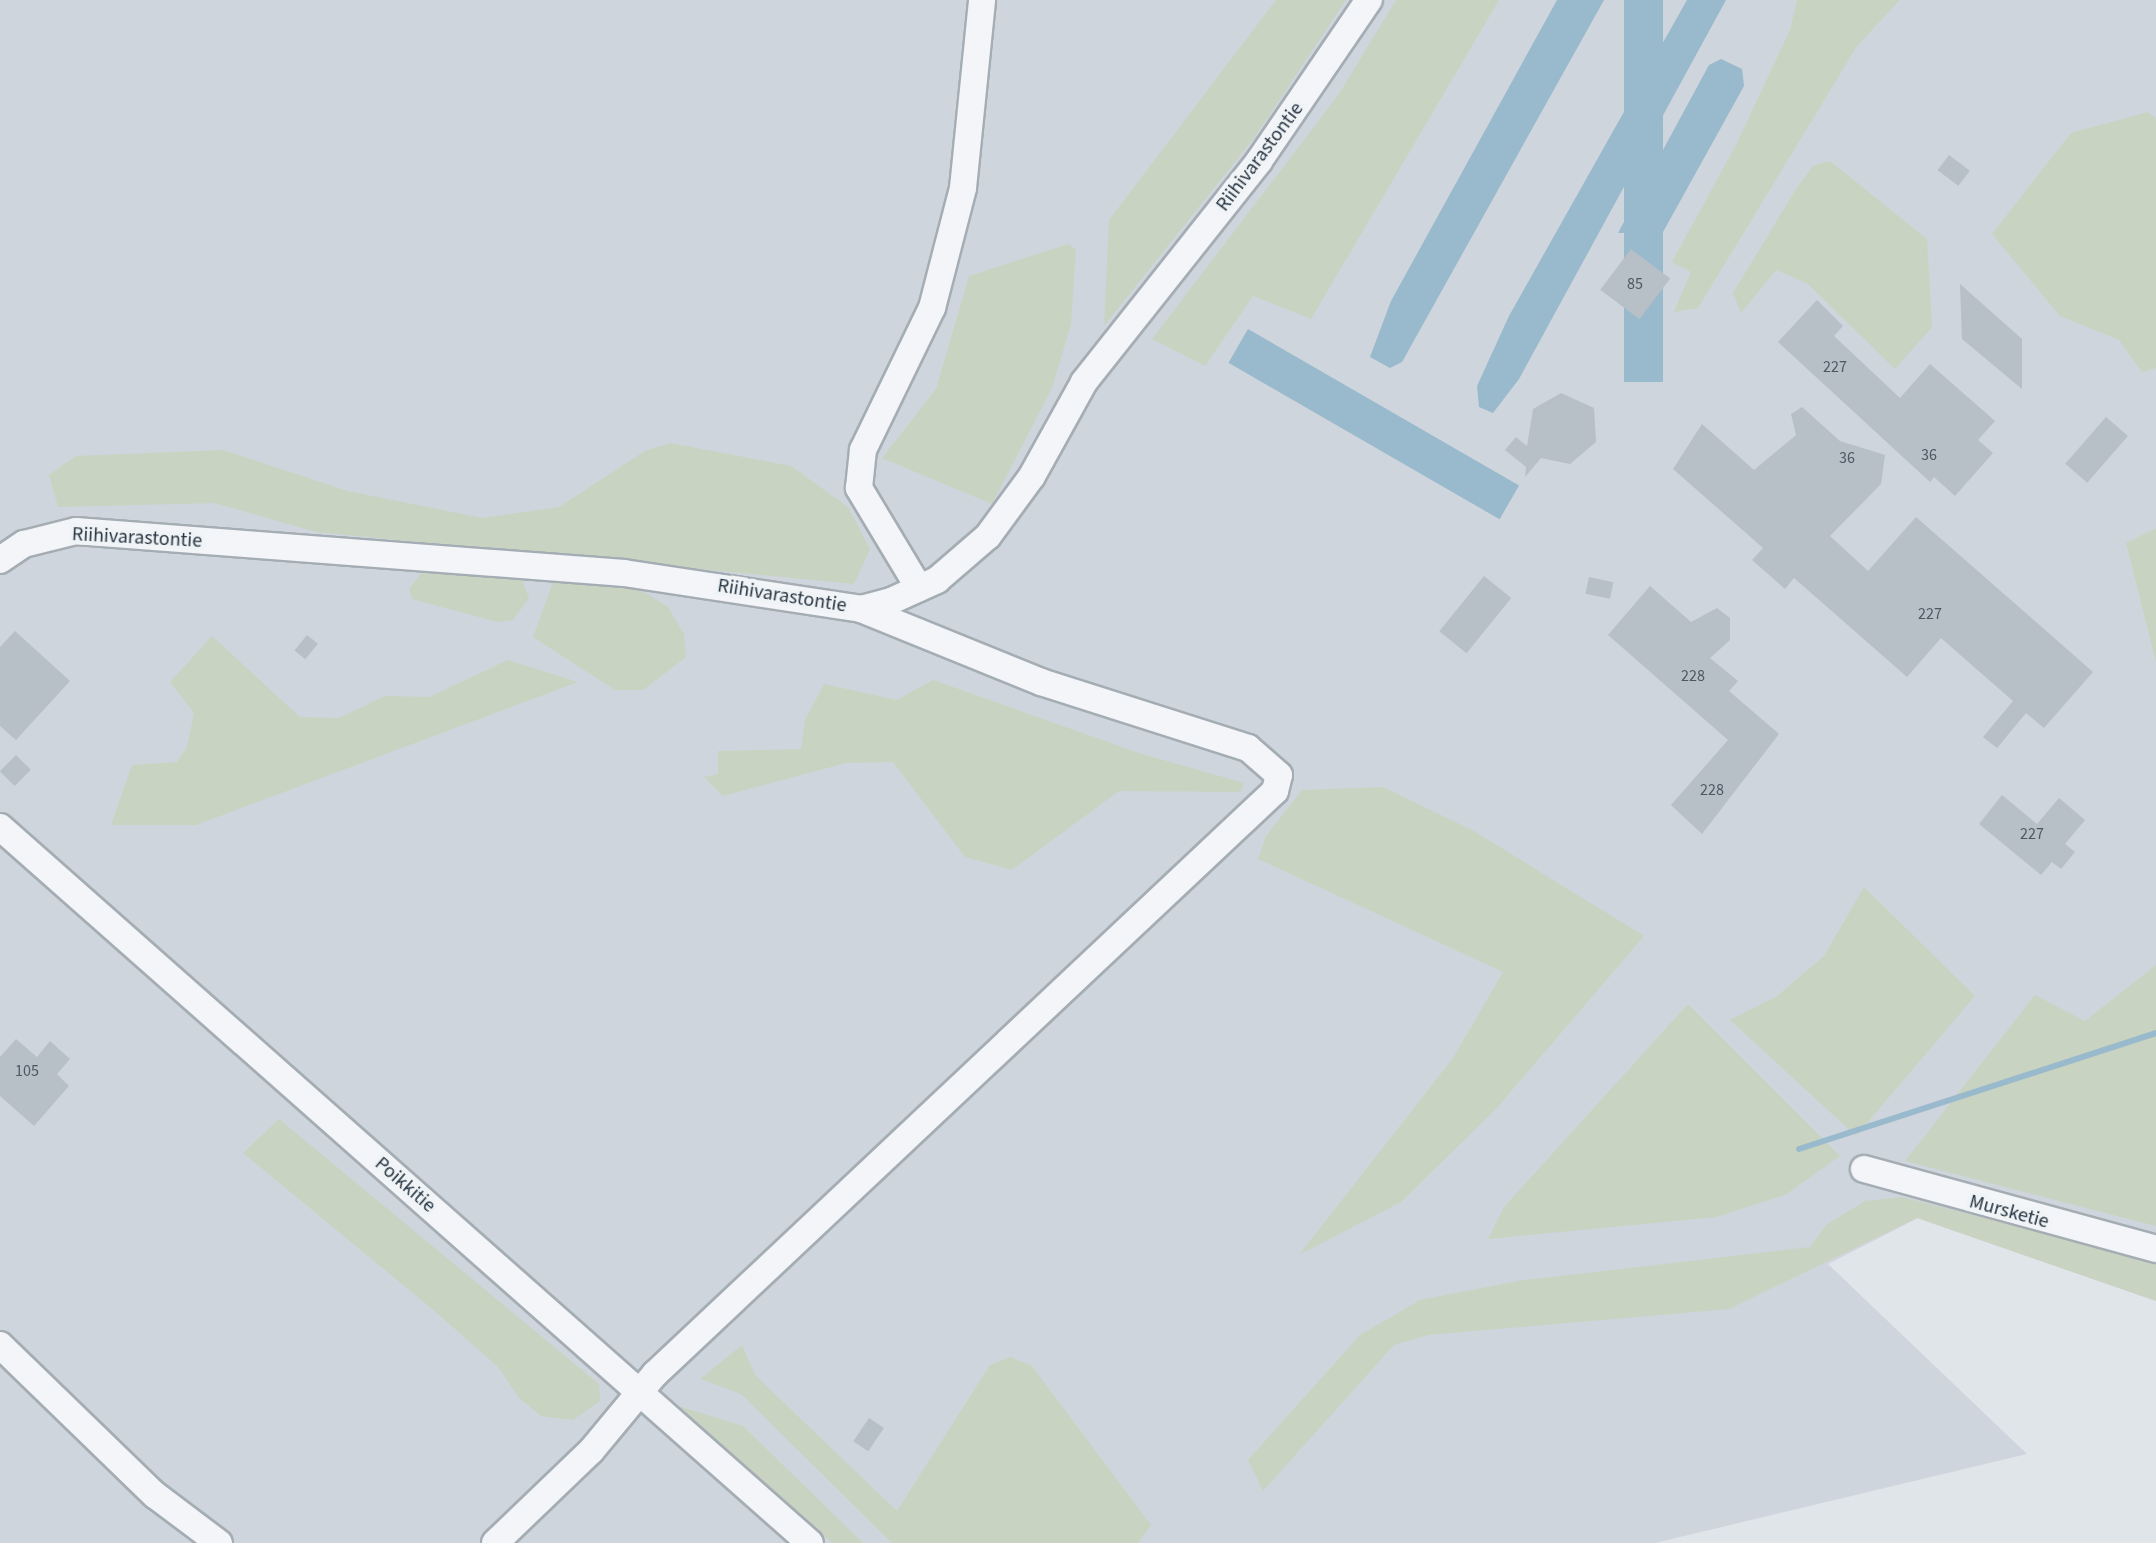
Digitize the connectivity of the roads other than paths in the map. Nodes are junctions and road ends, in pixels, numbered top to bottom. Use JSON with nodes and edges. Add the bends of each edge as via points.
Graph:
{"nodes":[{"id":1,"x":982,"y":0,"type":"edge"},
{"id":2,"x":1369,"y":0,"type":"edge"},
{"id":3,"x":0,"y":560,"type":"edge"},
{"id":4,"x":919,"y":588,"type":"junction"},
{"id":5,"x":861,"y":609,"type":"junction"},
{"id":6,"x":0,"y":827,"type":"edge"},
{"id":7,"x":1864,"y":1169,"type":"dead end"},
{"id":8,"x":2156,"y":1249,"type":"edge"},
{"id":9,"x":0,"y":1345,"type":"edge"},
{"id":10,"x":639,"y":1391,"type":"junction"},
{"id":11,"x":219,"y":1543,"type":"edge"},
{"id":12,"x":495,"y":1543,"type":"edge"},
{"id":13,"x":810,"y":1543,"type":"edge"}],
"edges":[{"from":1,"to":4,"type":"street","via":[[963,188],[932,308],[863,450],[859,488]]},
{"from":2,"to":4,"type":"street","name":"Riihivarastontie","via":[[1259,161],[1084,382],[1032,476],[988,536]]},
{"from":3,"to":5,"type":"street","name":"Riihivarastontie","via":[[24,544],[76,531],[624,573]]},
{"from":4,"to":5,"type":"street","name":"Riihivarastontie"},
{"from":5,"to":10,"type":"street","via":[[1041,682],[1248,748],[1279,775],[1275,791]]},
{"from":6,"to":10,"type":"street","name":"Poikkitie"},
{"from":7,"to":8,"type":"street","name":"Mursketie"},
{"from":9,"to":11,"type":"street","via":[[155,1495]]},
{"from":10,"to":12,"type":"street","via":[[591,1451]]},
{"from":10,"to":13,"type":"street","name":"Poikkitie"}]}
